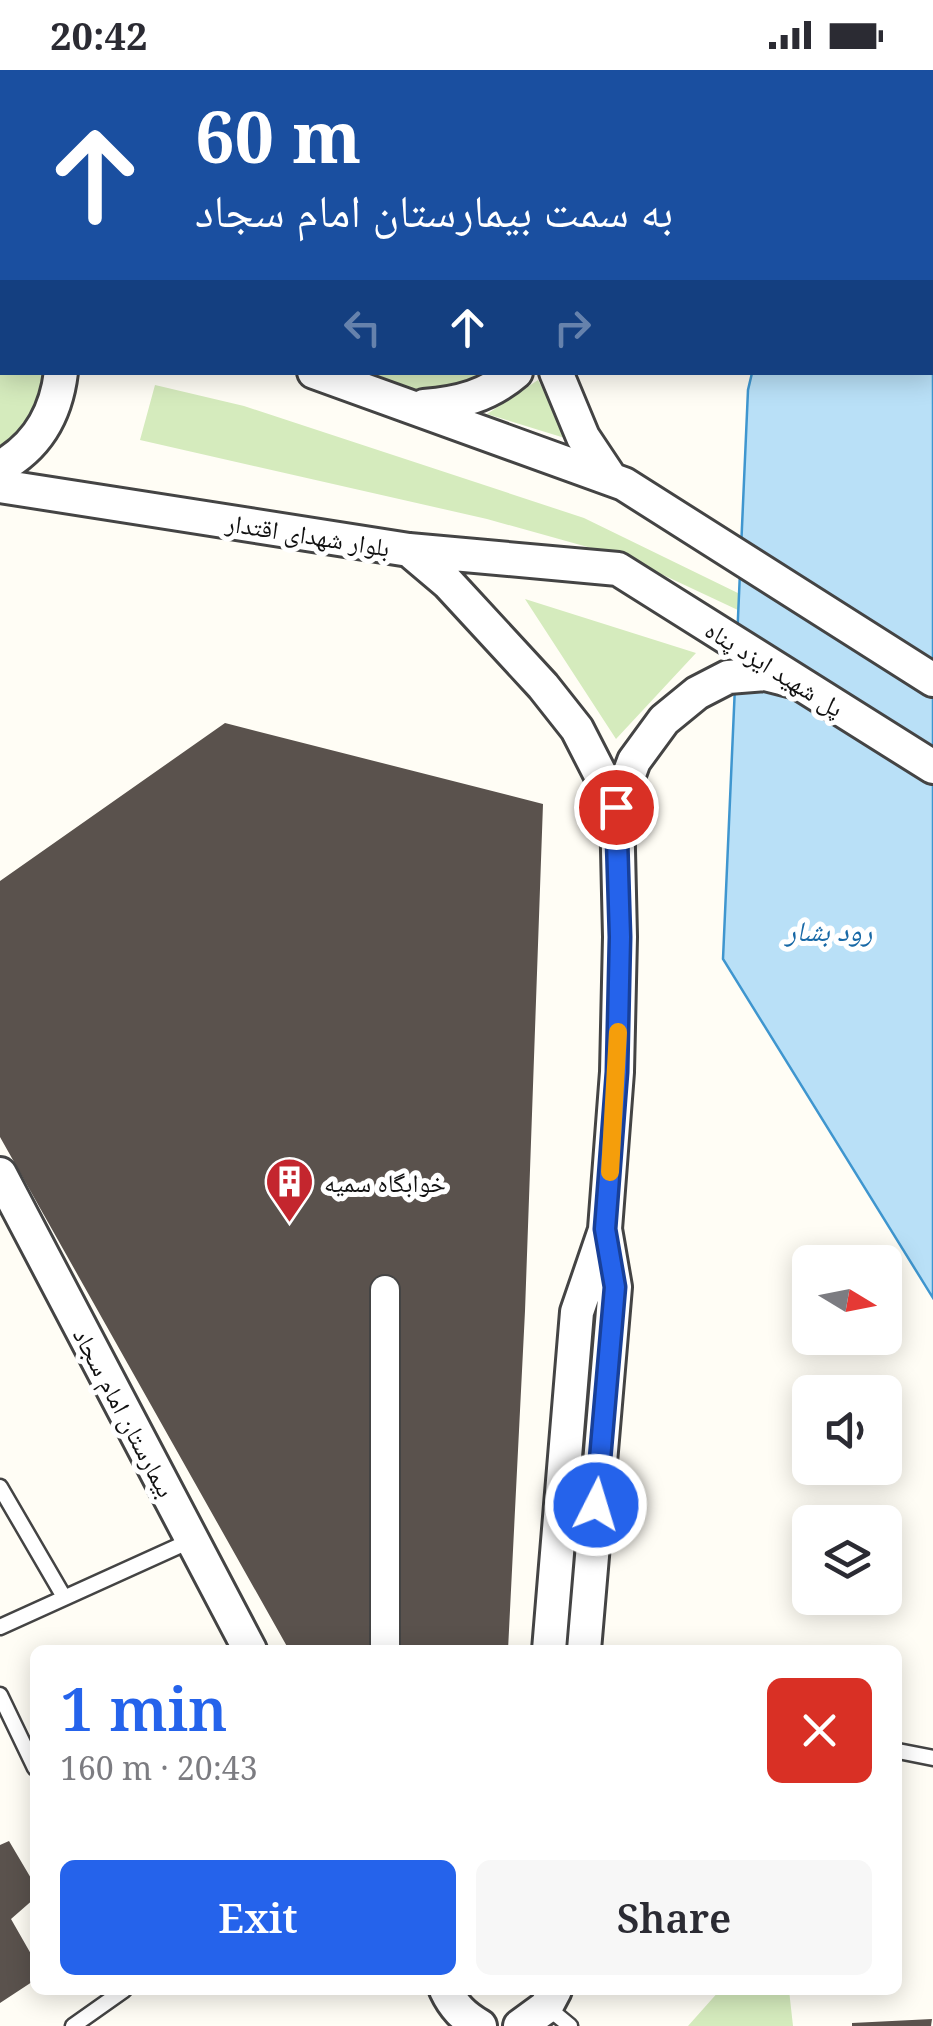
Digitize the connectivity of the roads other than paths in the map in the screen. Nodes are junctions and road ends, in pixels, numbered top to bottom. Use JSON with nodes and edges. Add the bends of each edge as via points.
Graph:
{"nodes":[{"id":1,"x":61,"y":375,"type":"edge"},
{"id":2,"x":323,"y":375,"type":"edge"},
{"id":3,"x":512,"y":375,"type":"edge"},
{"id":4,"x":557,"y":375,"type":"edge"},
{"id":5,"x":414,"y":407,"type":"junction"},
{"id":6,"x":0,"y":467,"type":"edge"},
{"id":7,"x":618,"y":481,"type":"junction"},
{"id":8,"x":0,"y":486,"type":"edge"},
{"id":9,"x":410,"y":550,"type":"junction"},
{"id":10,"x":618,"y":569,"type":"joint"},
{"id":11,"x":933,"y":680,"type":"edge"},
{"id":12,"x":797,"y":682,"type":"junction"},
{"id":13,"x":933,"y":767,"type":"edge"},
{"id":14,"x":616,"y":807,"type":"junction"},
{"id":15,"x":0,"y":1174,"type":"edge"},
{"id":16,"x":605,"y":1229,"type":"junction"},
{"id":17,"x":384,"y":1290,"type":"dead end"},
{"id":18,"x":0,"y":1486,"type":"edge"},
{"id":19,"x":192,"y":1540,"type":"junction"},
{"id":20,"x":64,"y":1596,"type":"junction"},
{"id":21,"x":0,"y":1627,"type":"edge"},
{"id":22,"x":247,"y":1645,"type":"edge"},
{"id":23,"x":385,"y":1645,"type":"edge"},
{"id":24,"x":549,"y":1645,"type":"edge"},
{"id":25,"x":584,"y":1645,"type":"edge"},
{"id":26,"x":0,"y":1695,"type":"edge"},
{"id":27,"x":902,"y":1752,"type":"edge"},
{"id":28,"x":30,"y":1758,"type":"edge"},
{"id":29,"x":933,"y":1758,"type":"edge"},
{"id":30,"x":117,"y":1995,"type":"edge"},
{"id":31,"x":448,"y":1995,"type":"edge"},
{"id":32,"x":73,"y":2026,"type":"edge"},
{"id":33,"x":480,"y":2026,"type":"edge"}],
"edges":[{"from":1,"to":6,"type":"street","via":[[43,430]]},
{"from":2,"to":5,"type":"street"},
{"from":3,"to":5,"type":"street","via":[[457,404]]},
{"from":4,"to":7,"type":"street","via":[[583,437]]},
{"from":5,"to":7,"type":"street"},
{"from":7,"to":11,"type":"street"},
{"from":8,"to":9,"type":"street","name":"بلوار شهدای اقتدار"},
{"from":9,"to":10,"type":"street","name":"بلوار شهدای اقتدار"},
{"from":9,"to":14,"type":"street","via":[[543,686],[576,728]]},
{"from":10,"to":12,"type":"street","name":"پل شهید ایزد پناه"},
{"from":12,"to":13,"type":"street","name":"پل شهید ایزد پناه"},
{"from":12,"to":14,"type":"street","via":[[764,674],[728,677],[697,694],[664,720],[634,761]]},
{"from":14,"to":16,"type":"street","via":[[617,1072]]},
{"from":15,"to":19,"type":"street","name":"بیمارستان امام سجاد"},
{"from":16,"to":24,"type":"street","via":[[577,1312]]},
{"from":16,"to":25,"type":"street","via":[[615,1287]]},
{"from":17,"to":23,"type":"street"},
{"from":18,"to":20,"type":"lane"},
{"from":19,"to":20,"type":"lane"},
{"from":19,"to":22,"type":"street","name":"بیمارستان امام سجاد"},
{"from":20,"to":21,"type":"lane"},
{"from":26,"to":28,"type":"lane"},
{"from":27,"to":29,"type":"lane"},
{"from":30,"to":32,"type":"lane"},
{"from":31,"to":33,"type":"street"}]}
